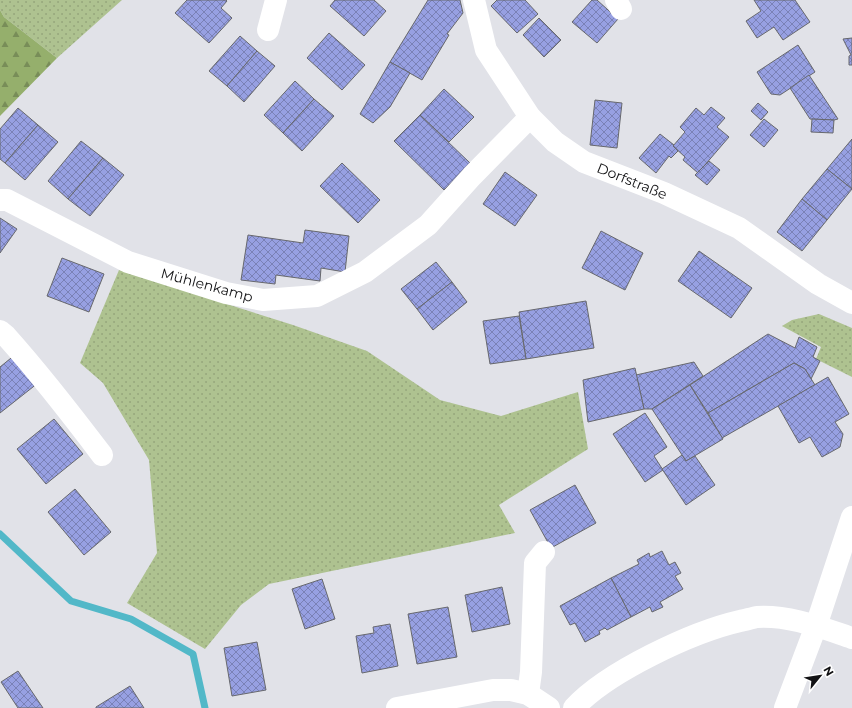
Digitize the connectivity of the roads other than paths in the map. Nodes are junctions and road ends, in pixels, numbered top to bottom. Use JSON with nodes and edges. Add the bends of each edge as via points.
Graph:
{"nodes":[{"id":1,"x":276,"y":0,"type":"edge"},
{"id":2,"x":474,"y":0,"type":"edge"},
{"id":3,"x":268,"y":30,"type":"dead end"},
{"id":4,"x":530,"y":117,"type":"junction"},
{"id":5,"x":0,"y":200,"type":"edge"},
{"id":6,"x":852,"y":303,"type":"edge"},
{"id":7,"x":0,"y":331,"type":"edge"},
{"id":8,"x":102,"y":455,"type":"dead end"},
{"id":9,"x":852,"y":517,"type":"edge"},
{"id":10,"x":544,"y":552,"type":"dead end"},
{"id":11,"x":816,"y":626,"type":"junction"},
{"id":12,"x":852,"y":638,"type":"edge"},
{"id":13,"x":528,"y":694,"type":"junction"},
{"id":14,"x":397,"y":708,"type":"edge"},
{"id":15,"x":549,"y":708,"type":"edge"},
{"id":16,"x":574,"y":708,"type":"edge"},
{"id":17,"x":785,"y":708,"type":"edge"}],
"edges":[{"from":1,"to":3,"type":"street"},
{"from":2,"to":4,"type":"street","name":"Dorfstraße","via":[[486,50]]},
{"from":4,"to":5,"type":"street","name":"Mühlenkamp","via":[[428,225],[365,272],[317,296],[263,300],[226,293],[128,262],[7,200]]},
{"from":4,"to":6,"type":"street","name":"Dorfstraße","via":[[555,142],[584,162],[664,193],[739,228],[818,284]]},
{"from":7,"to":8,"type":"street","via":[[43,378]]},
{"from":9,"to":11,"type":"street"},
{"from":10,"to":13,"type":"street","via":[[534,563]]},
{"from":11,"to":12,"type":"street"},
{"from":11,"to":16,"type":"street","via":[[785,618],[757,617],[719,626],[633,665],[606,682]]},
{"from":11,"to":17,"type":"street"},
{"from":13,"to":14,"type":"street","via":[[511,690],[493,690]]},
{"from":13,"to":15,"type":"street"}]}
